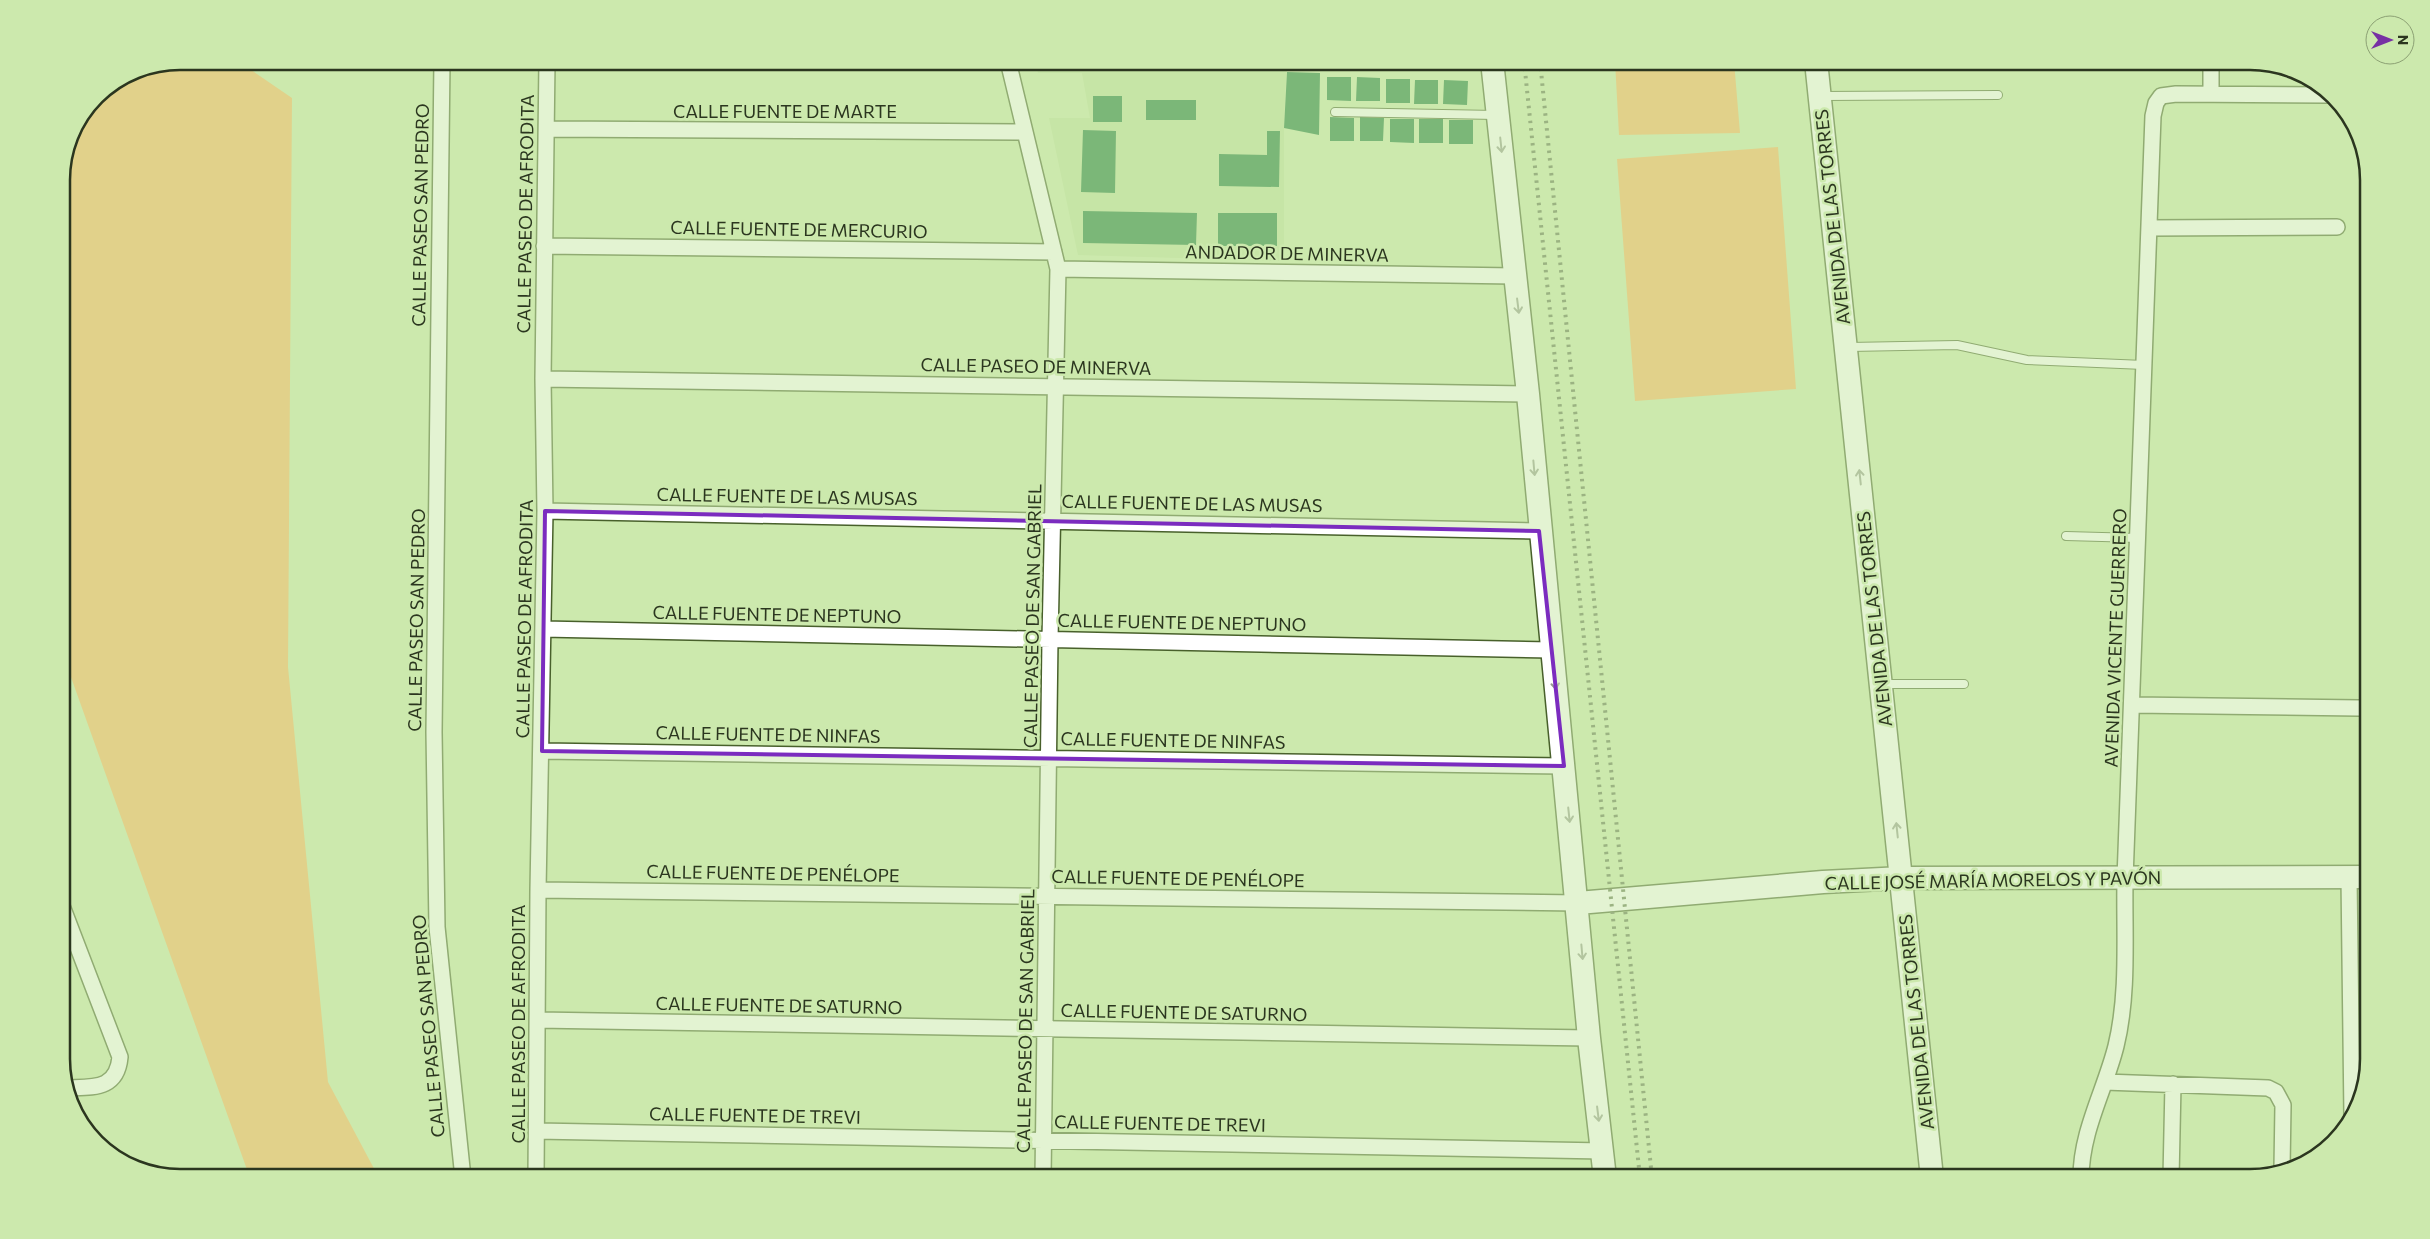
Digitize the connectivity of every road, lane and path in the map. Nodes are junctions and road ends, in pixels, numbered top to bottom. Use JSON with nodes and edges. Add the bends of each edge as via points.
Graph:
{"nodes":[{"id":1,"x":442,"y":70,"type":"edge"},
{"id":2,"x":547,"y":70,"type":"edge"},
{"id":3,"x":1010,"y":70,"type":"edge"},
{"id":4,"x":1493,"y":70,"type":"edge"},
{"id":5,"x":1817,"y":70,"type":"edge"},
{"id":6,"x":2211,"y":70,"type":"edge"},
{"id":7,"x":1998,"y":94,"type":"dead end"},
{"id":8,"x":2211,"y":94,"type":"junction"},
{"id":9,"x":2320,"y":95,"type":"edge"},
{"id":10,"x":1820,"y":96,"type":"junction"},
{"id":11,"x":1335,"y":112,"type":"dead end"},
{"id":12,"x":1498,"y":116,"type":"junction"},
{"id":13,"x":547,"y":128,"type":"junction"},
{"id":14,"x":1024,"y":132,"type":"junction"},
{"id":15,"x":2337,"y":227,"type":"dead end"},
{"id":16,"x":2149,"y":228,"type":"junction"},
{"id":17,"x":544,"y":246,"type":"junction"},
{"id":18,"x":1054,"y":252,"type":"junction"},
{"id":19,"x":1058,"y":269,"type":"junction"},
{"id":20,"x":1514,"y":276,"type":"junction"},
{"id":21,"x":1847,"y":347,"type":"junction"},
{"id":22,"x":2144,"y":366,"type":"junction"},
{"id":23,"x":543,"y":379,"type":"junction"},
{"id":24,"x":1057,"y":386,"type":"junction"},
{"id":25,"x":1528,"y":394,"type":"junction"},
{"id":26,"x":545,"y":511,"type":"junction"},
{"id":27,"x":1053,"y":520,"type":"junction"},
{"id":28,"x":1539,"y":531,"type":"junction"},
{"id":29,"x":2066,"y":536,"type":"dead end"},
{"id":30,"x":2138,"y":538,"type":"junction"},
{"id":31,"x":543,"y":629,"type":"junction"},
{"id":32,"x":1050,"y":639,"type":"junction"},
{"id":33,"x":1551,"y":650,"type":"junction"},
{"id":34,"x":1882,"y":684,"type":"junction"},
{"id":35,"x":1964,"y":684,"type":"dead end"},
{"id":36,"x":2133,"y":705,"type":"junction"},
{"id":37,"x":2359,"y":708,"type":"dead end"},
{"id":38,"x":542,"y":751,"type":"junction"},
{"id":39,"x":1048,"y":758,"type":"junction"},
{"id":40,"x":1564,"y":766,"type":"junction"},
{"id":41,"x":2359,"y":877,"type":"edge"},
{"id":42,"x":1902,"y":878,"type":"junction"},
{"id":43,"x":2125,"y":879,"type":"junction"},
{"id":44,"x":538,"y":890,"type":"junction"},
{"id":45,"x":1047,"y":896,"type":"junction"},
{"id":46,"x":1578,"y":903,"type":"junction"},
{"id":47,"x":70,"y":927,"type":"edge"},
{"id":48,"x":538,"y":1020,"type":"junction"},
{"id":49,"x":1044,"y":1030,"type":"junction"},
{"id":50,"x":1589,"y":1038,"type":"junction"},
{"id":51,"x":2105,"y":1082,"type":"junction"},
{"id":52,"x":2173,"y":1084,"type":"junction"},
{"id":53,"x":74,"y":1087,"type":"edge"},
{"id":54,"x":2353,"y":1098,"type":"edge"},
{"id":55,"x":537,"y":1131,"type":"junction"},
{"id":56,"x":1043,"y":1140,"type":"junction"},
{"id":57,"x":1603,"y":1151,"type":"junction"},
{"id":58,"x":2282,"y":1164,"type":"edge"},
{"id":59,"x":462,"y":1169,"type":"edge"},
{"id":60,"x":536,"y":1169,"type":"edge"},
{"id":61,"x":1043,"y":1169,"type":"edge"},
{"id":62,"x":1604,"y":1169,"type":"edge"},
{"id":63,"x":1931,"y":1169,"type":"edge"},
{"id":64,"x":2082,"y":1169,"type":"edge"},
{"id":65,"x":2171,"y":1169,"type":"edge"}],
"edges":[{"from":1,"to":59,"type":"street","name":"CALLE PASEO SAN PEDRO","via":[[434,732],[437,907]]},
{"from":2,"to":13,"type":"street","name":"CALLE PASEO DE AFRODITA"},
{"from":3,"to":14,"type":"street","name":"CALLE PASEO DE SAN GABRIEL"},
{"from":4,"to":12,"type":"main road"},
{"from":5,"to":10,"type":"main road","name":"AVENIDA DE LAS TORRES"},
{"from":6,"to":8,"type":"street"},
{"from":7,"to":10,"type":"lane"},
{"from":8,"to":9,"type":"street"},
{"from":8,"to":16,"type":"street","name":"AVENIDA VICENTE GUERRERO","via":[[2161,96],[2156,103]]},
{"from":10,"to":21,"type":"main road","name":"AVENIDA DE LAS TORRES"},
{"from":11,"to":12,"type":"lane"},
{"from":12,"to":20,"type":"main road","one_way":true},
{"from":13,"to":14,"type":"street","name":"CALLE FUENTE DE MARTE"},
{"from":13,"to":17,"type":"street","name":"CALLE PASEO DE AFRODITA"},
{"from":14,"to":18,"type":"street","name":"CALLE PASEO DE SAN GABRIEL"},
{"from":15,"to":16,"type":"street"},
{"from":16,"to":22,"type":"street","name":"AVENIDA VICENTE GUERRERO"},
{"from":17,"to":18,"type":"street","name":"CALLE FUENTE DE MERCURIO"},
{"from":17,"to":23,"type":"street","name":"CALLE PASEO DE AFRODITA"},
{"from":18,"to":19,"type":"street","name":"CALLE PASEO DE SAN GABRIEL"},
{"from":19,"to":20,"type":"street","name":"ANDADOR DE MINERVA"},
{"from":19,"to":24,"type":"street","name":"CALLE PASEO DE SAN GABRIEL"},
{"from":20,"to":25,"type":"main road","one_way":true},
{"from":21,"to":22,"type":"lane","via":[[1957,345],[2027,360]]},
{"from":34,"to":21,"type":"main road","name":"AVENIDA DE LAS TORRES","one_way":true},
{"from":22,"to":30,"type":"street","name":"AVENIDA VICENTE GUERRERO"},
{"from":23,"to":24,"type":"street","name":"CALLE PASEO DE MINERVA"},
{"from":23,"to":26,"type":"street","name":"CALLE PASEO DE AFRODITA"},
{"from":24,"to":25,"type":"street","name":"CALLE PASEO DE MINERVA"},
{"from":24,"to":27,"type":"street","name":"CALLE PASEO DE SAN GABRIEL"},
{"from":25,"to":28,"type":"main road","one_way":true},
{"from":26,"to":27,"type":"street","name":"CALLE FUENTE DE LAS MUSAS"},
{"from":26,"to":31,"type":"street","name":"CALLE PASEO DE AFRODITA"},
{"from":27,"to":28,"type":"street","name":"CALLE FUENTE DE LAS MUSAS"},
{"from":27,"to":32,"type":"street","name":"CALLE PASEO DE SAN GABRIEL"},
{"from":28,"to":33,"type":"main road"},
{"from":29,"to":30,"type":"lane"},
{"from":30,"to":36,"type":"street","name":"AVENIDA VICENTE GUERRERO"},
{"from":31,"to":32,"type":"street","name":"CALLE FUENTE DE NEPTUNO"},
{"from":31,"to":38,"type":"street","name":"CALLE PASEO DE AFRODITA"},
{"from":32,"to":33,"type":"street","name":"CALLE FUENTE DE NEPTUNO"},
{"from":32,"to":39,"type":"street","name":"CALLE PASEO DE SAN GABRIEL"},
{"from":33,"to":40,"type":"main road","one_way":true},
{"from":34,"to":35,"type":"lane"},
{"from":42,"to":34,"type":"main road","name":"AVENIDA DE LAS TORRES","one_way":true},
{"from":36,"to":37,"type":"street"},
{"from":36,"to":43,"type":"street","name":"AVENIDA VICENTE GUERRERO"},
{"from":38,"to":39,"type":"street","name":"CALLE FUENTE DE NINFAS"},
{"from":38,"to":44,"type":"street","name":"CALLE PASEO DE AFRODITA"},
{"from":39,"to":40,"type":"street","name":"CALLE FUENTE DE NINFAS"},
{"from":39,"to":45,"type":"street","name":"CALLE PASEO DE SAN GABRIEL"},
{"from":40,"to":46,"type":"main road","one_way":true},
{"from":41,"to":43,"type":"main road","name":"CALLE JOSÉ MARÍA MORELOS Y PAVÓN"},
{"from":41,"to":54,"type":"street","name":"CALLE JOSÉ MARÍA MORELOS Y PAVÓN"},
{"from":42,"to":43,"type":"main road","name":"CALLE JOSÉ MARÍA MORELOS Y PAVÓN"},
{"from":42,"to":46,"type":"main road","name":"CALLE JOSÉ MARÍA MORELOS Y PAVÓN"},
{"from":42,"to":63,"type":"main road","name":"AVENIDA DE LAS TORRES"},
{"from":43,"to":51,"type":"street","name":"AVENIDA VICENTE GUERRERO","via":[[2123,993],[2116,1044]]},
{"from":44,"to":45,"type":"street","name":"CALLE FUENTE DE PENÉLOPE"},
{"from":44,"to":48,"type":"street","name":"CALLE PASEO DE AFRODITA"},
{"from":45,"to":46,"type":"street","name":"CALLE FUENTE DE PENÉLOPE"},
{"from":45,"to":49,"type":"street","name":"CALLE PASEO DE SAN GABRIEL"},
{"from":46,"to":50,"type":"main road","one_way":true},
{"from":47,"to":53,"type":"street","via":[[120,1057],[119,1070],[105,1084]]},
{"from":48,"to":49,"type":"street","name":"CALLE FUENTE DE SATURNO"},
{"from":48,"to":55,"type":"street","name":"CALLE PASEO DE AFRODITA"},
{"from":49,"to":50,"type":"street","name":"CALLE FUENTE DE SATURNO"},
{"from":49,"to":56,"type":"street","name":"CALLE PASEO DE SAN GABRIEL"},
{"from":50,"to":57,"type":"main road","one_way":true},
{"from":51,"to":52,"type":"street"},
{"from":51,"to":64,"type":"street","name":"AVENIDA VICENTE GUERRERO","via":[[2087,1131]]},
{"from":52,"to":58,"type":"street","via":[[2268,1088],[2276,1092],[2283,1105]]},
{"from":52,"to":65,"type":"street"},
{"from":55,"to":56,"type":"street","name":"CALLE FUENTE DE TREVI"},
{"from":55,"to":60,"type":"street","name":"CALLE PASEO DE AFRODITA"},
{"from":56,"to":57,"type":"street","name":"CALLE FUENTE DE TREVI"},
{"from":56,"to":61,"type":"street","name":"CALLE PASEO DE SAN GABRIEL"},
{"from":57,"to":62,"type":"main road"}]}
